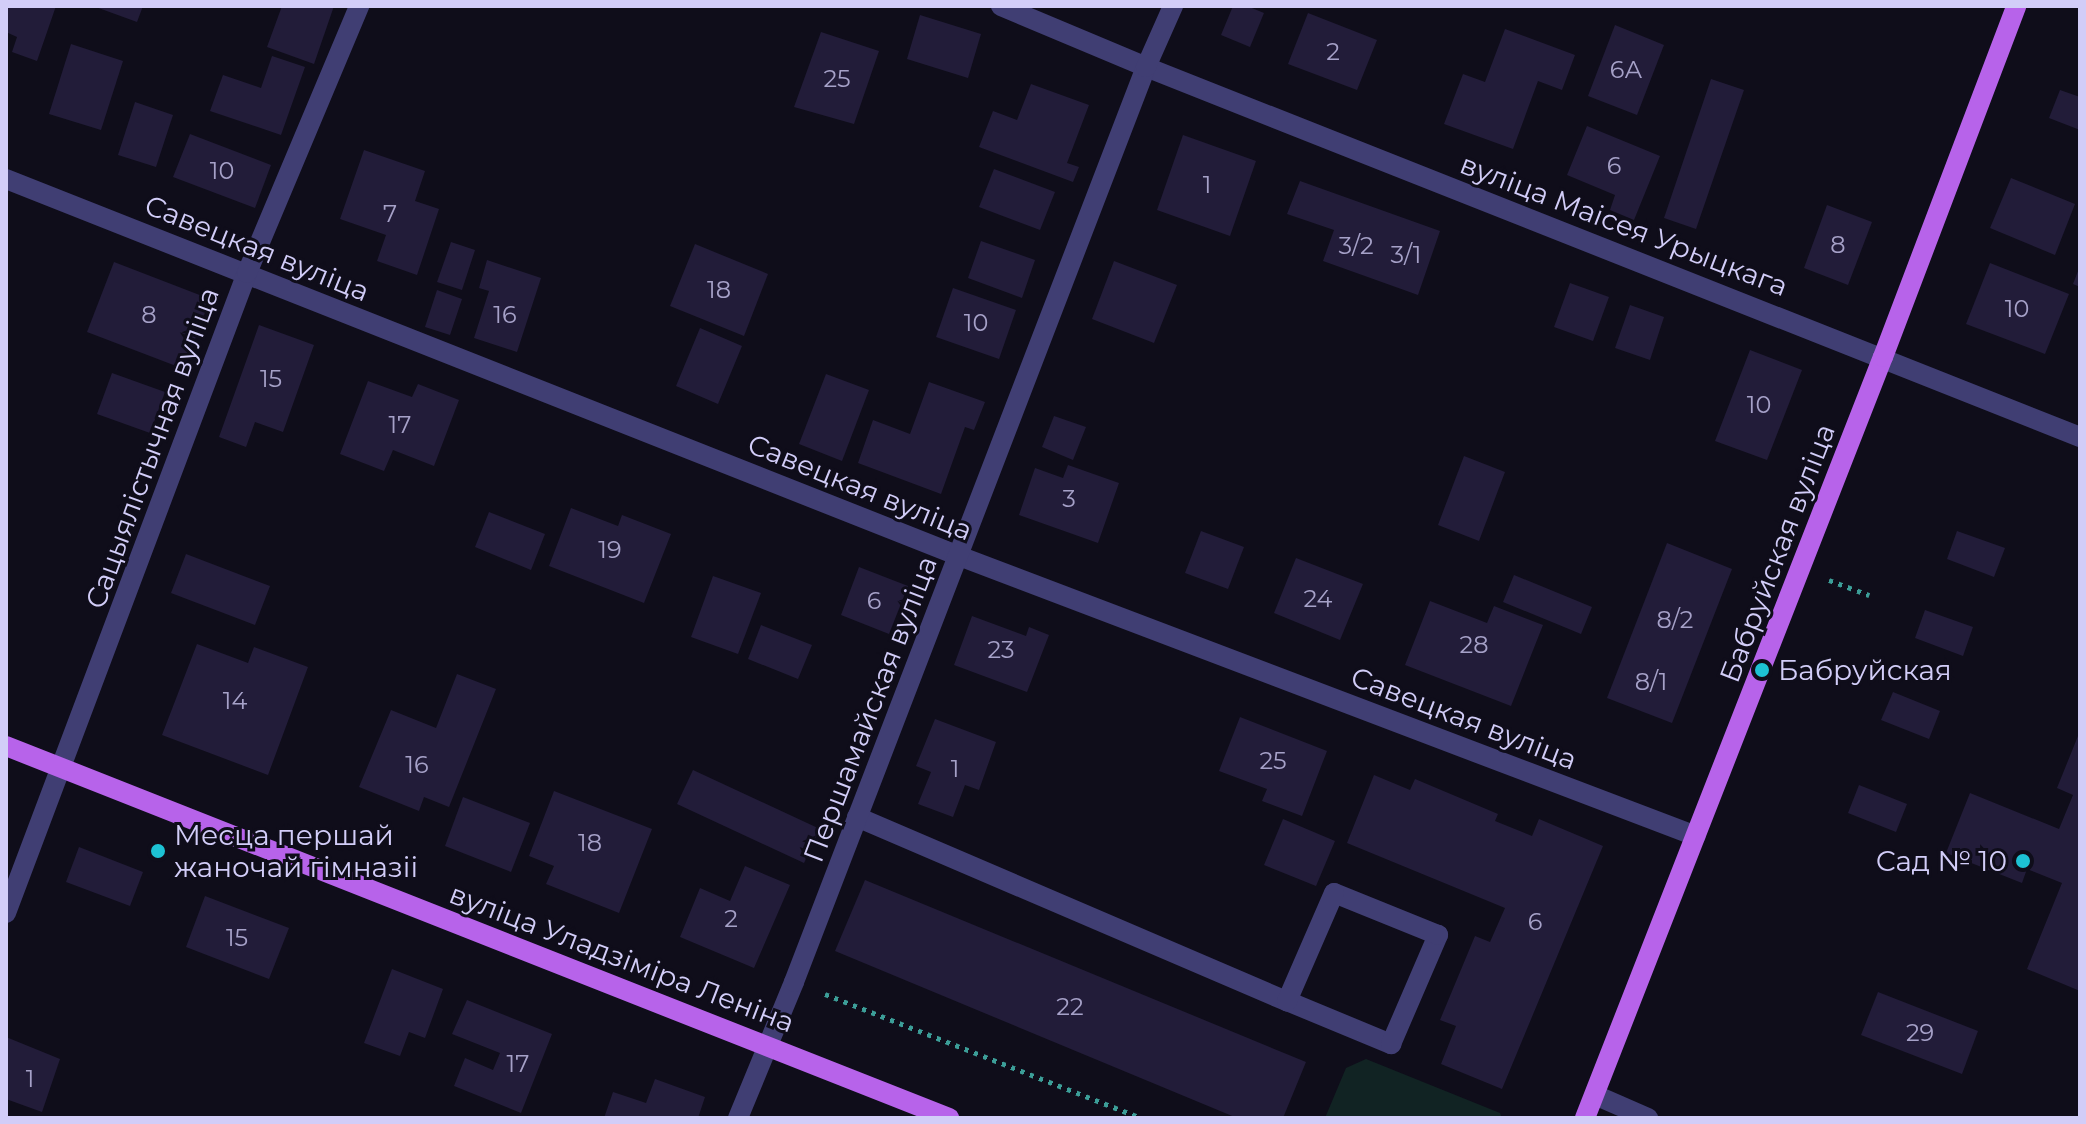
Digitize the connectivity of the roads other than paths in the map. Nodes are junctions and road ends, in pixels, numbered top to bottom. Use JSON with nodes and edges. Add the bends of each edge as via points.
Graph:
{"nodes":[{"id":1,"x":359,"y":6,"type":"edge"},
{"id":2,"x":1001,"y":6,"type":"edge"},
{"id":3,"x":1173,"y":6,"type":"edge"},
{"id":4,"x":2016,"y":6,"type":"edge"},
{"id":5,"x":1146,"y":67,"type":"junction"},
{"id":6,"x":6,"y":179,"type":"edge"},
{"id":7,"x":247,"y":273,"type":"junction"},
{"id":8,"x":1883,"y":357,"type":"junction"},
{"id":9,"x":2080,"y":437,"type":"edge"},
{"id":10,"x":959,"y":556,"type":"junction"},
{"id":11,"x":6,"y":746,"type":"edge"},
{"id":12,"x":63,"y":768,"type":"junction"},
{"id":13,"x":857,"y":817,"type":"junction"},
{"id":14,"x":1696,"y":836,"type":"junction"},
{"id":15,"x":6,"y":913,"type":"edge"},
{"id":16,"x":1287,"y":1001,"type":"junction"},
{"id":17,"x":769,"y":1045,"type":"junction"},
{"id":18,"x":1595,"y":1095,"type":"junction"},
{"id":19,"x":738,"y":1118,"type":"edge"},
{"id":20,"x":949,"y":1118,"type":"edge"},
{"id":21,"x":1585,"y":1118,"type":"edge"},
{"id":22,"x":1648,"y":1118,"type":"edge"}],
"edges":[{"from":1,"to":7,"type":"street","name":"Сацыялістычная вуліца"},
{"from":2,"to":5,"type":"street","name":"вуліца Маісея Урыцкага"},
{"from":3,"to":5,"type":"street","name":"Першамайская вуліца"},
{"from":4,"to":8,"type":"main road","name":"Бабруйская вуліца"},
{"from":5,"to":8,"type":"street","name":"вуліца Маісея Урыцкага"},
{"from":5,"to":10,"type":"street","name":"Першамайская вуліца"},
{"from":6,"to":7,"type":"street","name":"Савецкая вуліца"},
{"from":7,"to":10,"type":"street","name":"Савецкая вуліца"},
{"from":7,"to":12,"type":"street","name":"Сацыялістычная вуліца"},
{"from":8,"to":9,"type":"street","name":"вуліца Маісея Урыцкага"},
{"from":8,"to":14,"type":"main road","name":"Бабруйская вуліца"},
{"from":10,"to":13,"type":"street","name":"Першамайская вуліца"},
{"from":10,"to":14,"type":"street","name":"Савецкая вуліца"},
{"from":11,"to":12,"type":"main road","name":"вуліца Уладзіміра Леніна"},
{"from":12,"to":15,"type":"street","name":"Сацыялістычная вуліца"},
{"from":12,"to":17,"type":"main road","name":"вуліца Уладзіміра Леніна"},
{"from":13,"to":16,"type":"street"},
{"from":13,"to":17,"type":"street","name":"Першамайская вуліца"},
{"from":14,"to":18,"type":"main road","name":"Бабруйская вуліца"},
{"from":16,"to":16,"type":"street","via":[[1391,1044],[1438,935],[1334,893]]},
{"from":17,"to":19,"type":"street","name":"Першамайская вуліца"},
{"from":17,"to":20,"type":"main road","name":"вуліца Уладзіміра Леніна"},
{"from":18,"to":21,"type":"main road","name":"Бабруйская вуліца"},
{"from":18,"to":22,"type":"street"}]}
